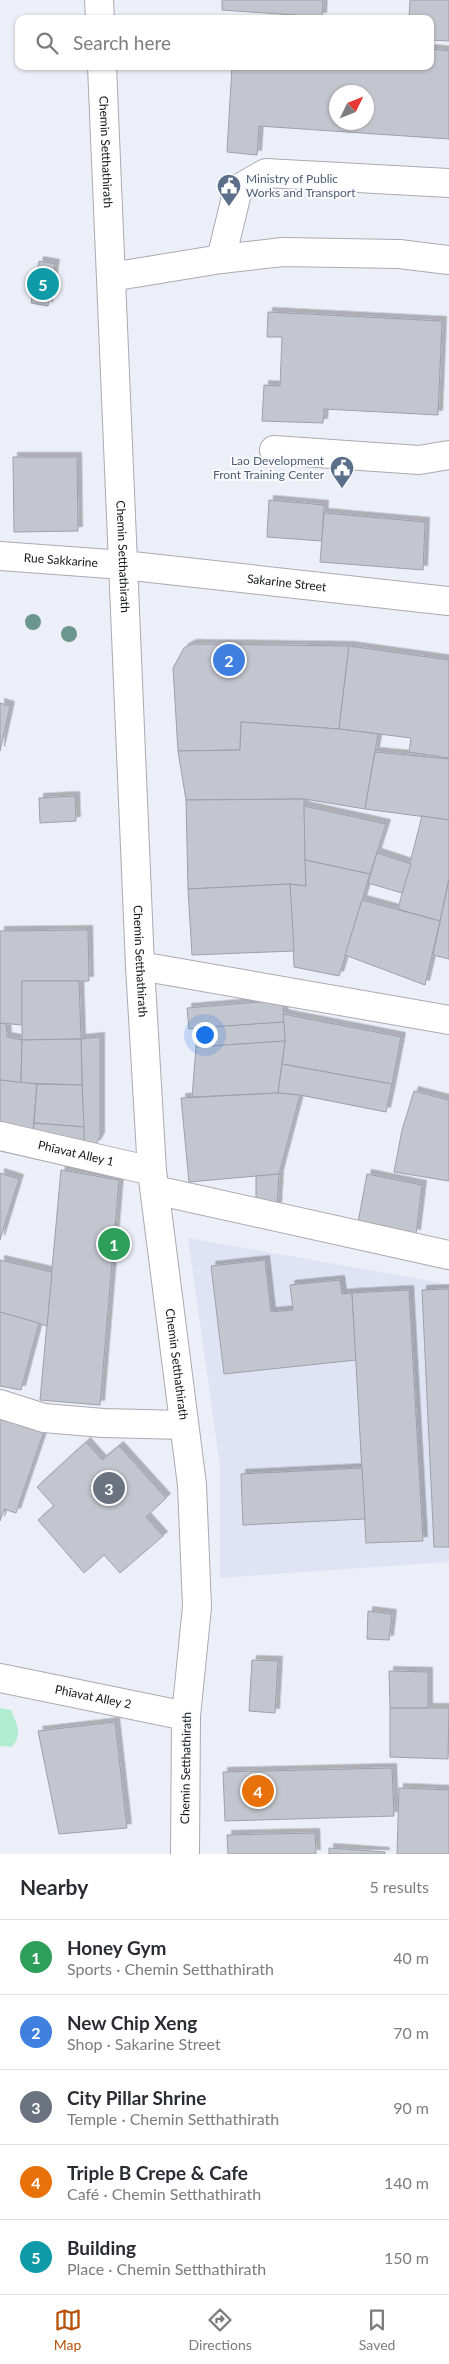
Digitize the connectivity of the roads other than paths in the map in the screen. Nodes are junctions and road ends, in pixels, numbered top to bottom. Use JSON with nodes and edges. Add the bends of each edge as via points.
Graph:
{"nodes":[{"id":1,"x":99,"y":0,"type":"edge"},
{"id":2,"x":100,"y":15,"type":"edge"},
{"id":3,"x":102,"y":70,"type":"edge"},
{"id":4,"x":449,"y":184,"type":"edge"},
{"id":5,"x":221,"y":259,"type":"junction"},
{"id":6,"x":449,"y":260,"type":"edge"},
{"id":7,"x":111,"y":277,"type":"junction"},
{"id":8,"x":274,"y":450,"type":"dead end"},
{"id":9,"x":449,"y":456,"type":"edge"},
{"id":10,"x":0,"y":556,"type":"edge"},
{"id":11,"x":123,"y":565,"type":"junction"},
{"id":12,"x":449,"y":601,"type":"edge"},
{"id":13,"x":140,"y":966,"type":"junction"},
{"id":14,"x":449,"y":1020,"type":"edge"},
{"id":15,"x":0,"y":1136,"type":"edge"},
{"id":16,"x":154,"y":1180,"type":"junction"},
{"id":17,"x":449,"y":1255,"type":"edge"},
{"id":18,"x":0,"y":1404,"type":"edge"},
{"id":19,"x":184,"y":1425,"type":"junction"},
{"id":20,"x":0,"y":1678,"type":"edge"},
{"id":21,"x":186,"y":1716,"type":"junction"},
{"id":22,"x":186,"y":1854,"type":"edge"}],
"edges":[{"from":1,"to":2,"type":"main road"},
{"from":3,"to":7,"type":"main road","name":"Chemin Setthathirath"},
{"from":4,"to":5,"type":"main road","via":[[266,172],[238,189]]},
{"from":5,"to":6,"type":"main road","via":[[283,252],[400,254]]},
{"from":5,"to":7,"type":"main road"},
{"from":7,"to":11,"type":"main road","name":"Chemin Setthathirath"},
{"from":8,"to":9,"type":"main road","via":[[419,460]]},
{"from":10,"to":11,"type":"main road","name":"Rue Sakkarine"},
{"from":11,"to":12,"type":"main road","name":"Sakarine Street"},
{"from":11,"to":13,"type":"main road","name":"Chemin Setthathirath"},
{"from":13,"to":14,"type":"main road"},
{"from":13,"to":16,"type":"main road","name":"Chemin Setthathirath"},
{"from":15,"to":16,"type":"main road","name":"Phīavat Alley 1"},
{"from":16,"to":17,"type":"main road","name":"Phīavat Alley 1"},
{"from":16,"to":19,"type":"main road","name":"Chemin Setthathirath"},
{"from":18,"to":19,"type":"main road","via":[[44,1418]]},
{"from":19,"to":21,"type":"main road","name":"Chemin Setthathirath","via":[[192,1485],[197,1607]]},
{"from":20,"to":21,"type":"main road","name":"Phīavat Alley 2"},
{"from":21,"to":22,"type":"main road","name":"Chemin Setthathirath"}]}
